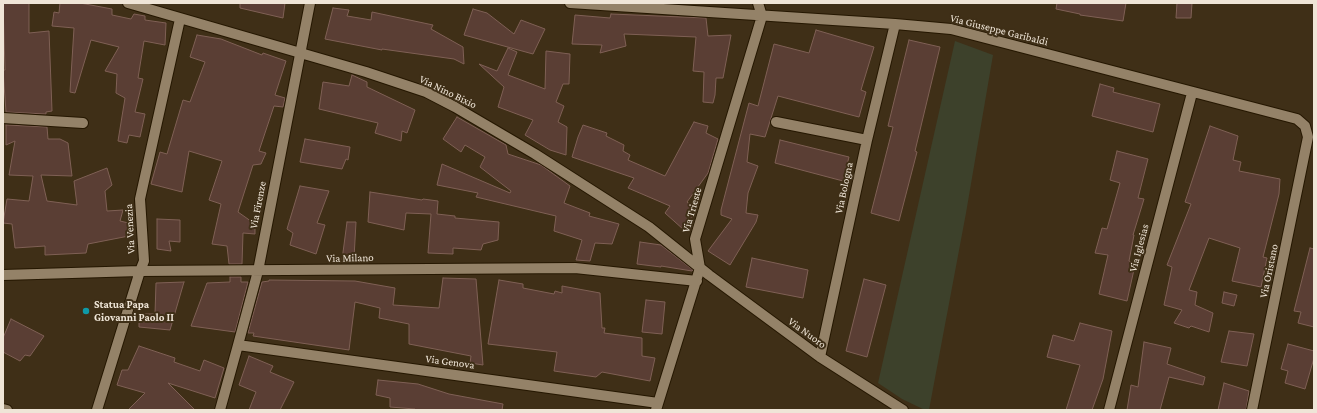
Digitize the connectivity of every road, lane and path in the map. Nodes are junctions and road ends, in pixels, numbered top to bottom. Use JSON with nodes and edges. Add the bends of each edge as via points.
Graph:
{"nodes":[{"id":1,"x":128,"y":3,"type":"edge"},
{"id":2,"x":310,"y":3,"type":"edge"},
{"id":3,"x":570,"y":3,"type":"edge"},
{"id":4,"x":758,"y":3,"type":"edge"},
{"id":5,"x":762,"y":16,"type":"junction"},
{"id":6,"x":180,"y":19,"type":"junction"},
{"id":7,"x":895,"y":24,"type":"junction"},
{"id":8,"x":300,"y":54,"type":"junction"},
{"id":9,"x":1192,"y":93,"type":"junction"},
{"id":10,"x":3,"y":118,"type":"edge"},
{"id":11,"x":776,"y":122,"type":"dead end"},
{"id":12,"x":83,"y":123,"type":"dead end"},
{"id":13,"x":1308,"y":137,"type":"joint"},
{"id":14,"x":867,"y":140,"type":"junction"},
{"id":15,"x":700,"y":268,"type":"junction"},
{"id":16,"x":140,"y":271,"type":"junction"},
{"id":17,"x":258,"y":271,"type":"junction"},
{"id":18,"x":3,"y":275,"type":"edge"},
{"id":19,"x":696,"y":281,"type":"junction"},
{"id":20,"x":238,"y":345,"type":"junction"},
{"id":21,"x":820,"y":358,"type":"junction"},
{"id":22,"x":657,"y":406,"type":"edge"},
{"id":23,"x":3,"y":409,"type":"edge"},
{"id":24,"x":8,"y":410,"type":"edge"},
{"id":25,"x":97,"y":410,"type":"edge"},
{"id":26,"x":220,"y":410,"type":"edge"},
{"id":27,"x":904,"y":410,"type":"edge"},
{"id":28,"x":1109,"y":410,"type":"edge"},
{"id":29,"x":1252,"y":410,"type":"edge"}],
"edges":[{"from":1,"to":6,"type":"street","name":"Via Nino Bixio"},
{"from":2,"to":8,"type":"street","name":"Via Firenze"},
{"from":3,"to":5,"type":"street","name":"Via Giuseppe Garibaldi"},
{"from":4,"to":5,"type":"street"},
{"from":5,"to":7,"type":"street","name":"Via Giuseppe Garibaldi"},
{"from":5,"to":15,"type":"street","name":"Via Trieste","via":[[695,239]]},
{"from":6,"to":8,"type":"street","name":"Via Nino Bixio"},
{"from":6,"to":16,"type":"street","name":"Via Venezia","via":[[140,199],[144,261]]},
{"from":7,"to":9,"type":"street","name":"Via Giuseppe Garibaldi","via":[[951,29]]},
{"from":7,"to":14,"type":"street","name":"Via Bologna"},
{"from":8,"to":15,"type":"street","name":"Via Nino Bixio","via":[[426,92],[455,107],[535,154],[649,228]]},
{"from":8,"to":17,"type":"street","name":"Via Firenze"},
{"from":9,"to":13,"type":"street","name":"Via Giuseppe Garibaldi","via":[[1296,119],[1304,126]]},
{"from":9,"to":28,"type":"street","name":"Via Iglesias"},
{"from":10,"to":12,"type":"street"},
{"from":11,"to":14,"type":"street"},
{"from":13,"to":29,"type":"street","name":"Via Oristano"},
{"from":14,"to":21,"type":"street","name":"Via Bologna"},
{"from":15,"to":19,"type":"street","name":"Via Trieste"},
{"from":15,"to":21,"type":"street","name":"Via Nuoro"},
{"from":16,"to":17,"type":"street","name":"Via Milano"},
{"from":16,"to":18,"type":"street","name":"Via Milano"},
{"from":16,"to":25,"type":"street","name":"Via Venezia"},
{"from":17,"to":19,"type":"street","name":"Via Milano","via":[[575,268]]},
{"from":17,"to":20,"type":"street","name":"Via Firenze"},
{"from":19,"to":22,"type":"street","name":"Via Trieste"},
{"from":20,"to":22,"type":"street","name":"Via Genova"},
{"from":20,"to":26,"type":"street","name":"Via Firenze"},
{"from":21,"to":27,"type":"street","name":"Via Nuoro"},
{"from":23,"to":24,"type":"street"}]}
